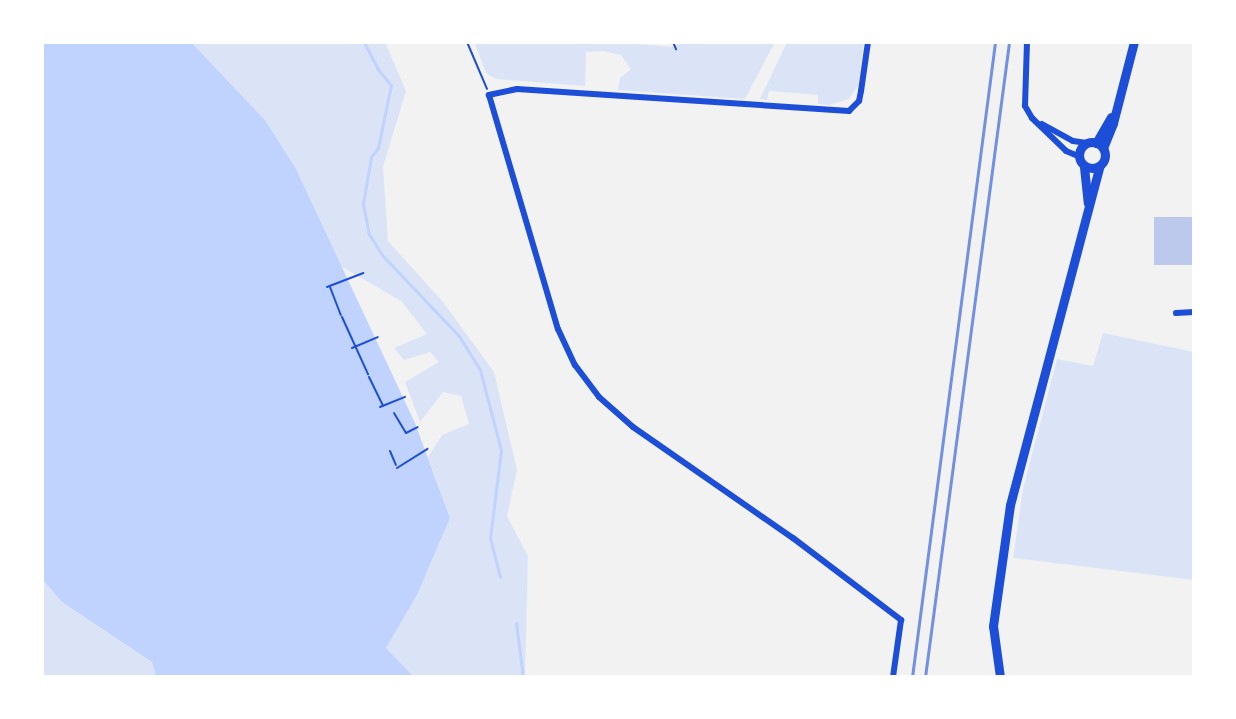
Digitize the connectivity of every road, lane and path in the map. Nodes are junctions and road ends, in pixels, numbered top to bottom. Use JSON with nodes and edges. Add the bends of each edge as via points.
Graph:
{"nodes":[{"id":1,"x":467,"y":42,"type":"edge"},
{"id":2,"x":673,"y":42,"type":"edge"},
{"id":3,"x":868,"y":42,"type":"edge"},
{"id":4,"x":1027,"y":42,"type":"edge"},
{"id":5,"x":1134,"y":42,"type":"edge"},
{"id":6,"x":676,"y":49,"type":"dead end"},
{"id":7,"x":489,"y":95,"type":"junction"},
{"id":8,"x":1032,"y":118,"type":"junction"},
{"id":9,"x":1095,"y":145,"type":"junction"},
{"id":10,"x":1078,"y":156,"type":"junction"},
{"id":11,"x":1084,"y":167,"type":"junction"},
{"id":12,"x":1099,"y":167,"type":"junction"},
{"id":13,"x":1089,"y":211,"type":"junction"},
{"id":14,"x":363,"y":273,"type":"dead end"},
{"id":15,"x":1194,"y":312,"type":"edge"},
{"id":16,"x":1176,"y":313,"type":"dead end"},
{"id":17,"x":378,"y":337,"type":"dead end"},
{"id":18,"x":354,"y":348,"type":"junction"},
{"id":19,"x":405,"y":397,"type":"dead end"},
{"id":20,"x":394,"y":413,"type":"dead end"},
{"id":21,"x":418,"y":427,"type":"dead end"},
{"id":22,"x":427,"y":449,"type":"dead end"},
{"id":23,"x":390,"y":451,"type":"dead end"},
{"id":24,"x":893,"y":677,"type":"edge"},
{"id":25,"x":1000,"y":677,"type":"edge"}],
"edges":[{"from":1,"to":7,"type":"path"},
{"from":2,"to":6,"type":"path"},
{"from":3,"to":7,"type":"street","via":[[861,91],[849,111],[517,89]]},
{"from":4,"to":8,"type":"street","via":[[1024,97]]},
{"from":5,"to":9,"type":"main road","via":[[1117,107]]},
{"from":7,"to":24,"type":"street","via":[[558,329],[575,365],[599,397],[633,427],[901,620]]},
{"from":8,"to":9,"type":"street","via":[[1073,141]]},
{"from":8,"to":10,"type":"street"},
{"from":9,"to":10,"type":"main road"},
{"from":9,"to":12,"type":"main road","via":[[1105,158]]},
{"from":10,"to":11,"type":"main road"},
{"from":11,"to":12,"type":"main road"},
{"from":11,"to":13,"type":"main road"},
{"from":12,"to":13,"type":"main road"},
{"from":13,"to":25,"type":"main road","via":[[1010,505],[993,626]]},
{"from":14,"to":18,"type":"path","via":[[328,286]]},
{"from":15,"to":16,"type":"street"},
{"from":17,"to":18,"type":"path"},
{"from":18,"to":19,"type":"path","via":[[382,407]]},
{"from":20,"to":21,"type":"path","via":[[406,433]]},
{"from":22,"to":23,"type":"path","via":[[397,467]]}]}
